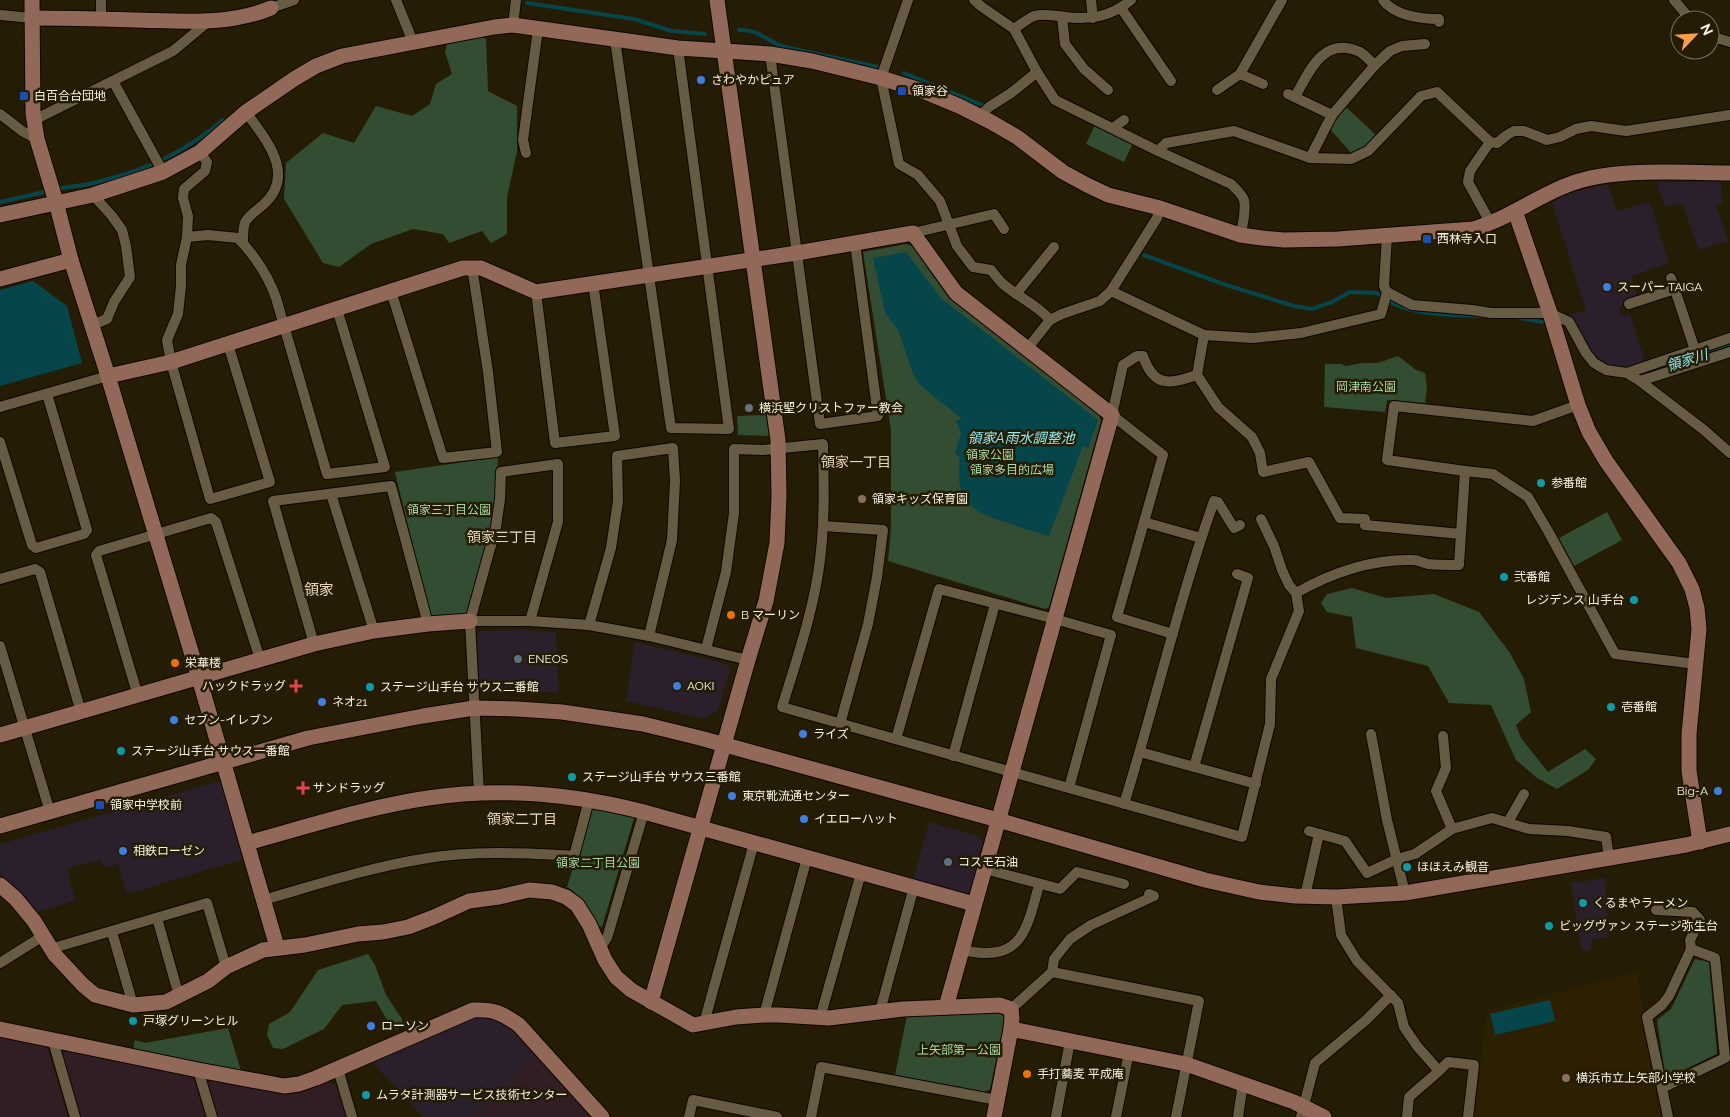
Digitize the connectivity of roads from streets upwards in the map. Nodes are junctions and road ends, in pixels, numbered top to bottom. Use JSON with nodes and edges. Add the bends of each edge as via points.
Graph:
{"nodes":[{"id":1,"x":32,"y":0,"type":"edge"},
{"id":2,"x":101,"y":0,"type":"edge"},
{"id":3,"x":294,"y":0,"type":"edge"},
{"id":4,"x":396,"y":0,"type":"edge"},
{"id":5,"x":516,"y":0,"type":"edge"},
{"id":6,"x":717,"y":0,"type":"edge"},
{"id":7,"x":908,"y":0,"type":"edge"},
{"id":8,"x":974,"y":0,"type":"edge"},
{"id":9,"x":1091,"y":0,"type":"edge"},
{"id":10,"x":1131,"y":0,"type":"edge"},
{"id":11,"x":1282,"y":0,"type":"edge"},
{"id":12,"x":1383,"y":0,"type":"edge"},
{"id":13,"x":1674,"y":0,"type":"edge"},
{"id":14,"x":263,"y":7,"type":"edge"},
{"id":15,"x":1121,"y":8,"type":"junction"},
{"id":16,"x":1683,"y":10,"type":"edge"},
{"id":17,"x":0,"y":15,"type":"edge"},
{"id":18,"x":1062,"y":17,"type":"junction"},
{"id":19,"x":32,"y":18,"type":"junction"},
{"id":20,"x":1093,"y":18,"type":"junction"},
{"id":21,"x":101,"y":19,"type":"junction"},
{"id":22,"x":209,"y":21,"type":"junction"},
{"id":23,"x":1439,"y":22,"type":"dead end"},
{"id":24,"x":513,"y":26,"type":"junction"},
{"id":25,"x":1014,"y":28,"type":"junction"},
{"id":26,"x":538,"y":29,"type":"junction"},
{"id":27,"x":615,"y":40,"type":"junction"},
{"id":28,"x":413,"y":42,"type":"junction"},
{"id":29,"x":1425,"y":44,"type":"dead end"},
{"id":30,"x":678,"y":48,"type":"junction"},
{"id":31,"x":725,"y":52,"type":"junction"},
{"id":32,"x":770,"y":54,"type":"junction"},
{"id":33,"x":1375,"y":65,"type":"junction"},
{"id":34,"x":1037,"y":72,"type":"junction"},
{"id":35,"x":1240,"y":74,"type":"junction"},
{"id":36,"x":882,"y":78,"type":"junction"},
{"id":37,"x":114,"y":81,"type":"junction"},
{"id":38,"x":1171,"y":81,"type":"dead end"},
{"id":39,"x":1263,"y":84,"type":"dead end"},
{"id":40,"x":1108,"y":90,"type":"dead end"},
{"id":41,"x":1217,"y":90,"type":"dead end"},
{"id":42,"x":246,"y":112,"type":"junction"},
{"id":43,"x":0,"y":114,"type":"edge"},
{"id":44,"x":1332,"y":114,"type":"junction"},
{"id":45,"x":1730,"y":115,"type":"edge"},
{"id":46,"x":980,"y":116,"type":"junction"},
{"id":47,"x":34,"y":120,"type":"junction"},
{"id":48,"x":1124,"y":120,"type":"dead end"},
{"id":49,"x":1112,"y":128,"type":"junction"},
{"id":50,"x":37,"y":140,"type":"junction"},
{"id":51,"x":1490,"y":142,"type":"junction"},
{"id":52,"x":1158,"y":151,"type":"junction"},
{"id":53,"x":200,"y":152,"type":"junction"},
{"id":54,"x":526,"y":153,"type":"dead end"},
{"id":55,"x":1310,"y":158,"type":"junction"},
{"id":56,"x":162,"y":172,"type":"junction"},
{"id":57,"x":1730,"y":173,"type":"edge"},
{"id":58,"x":93,"y":195,"type":"junction"},
{"id":59,"x":56,"y":202,"type":"junction"},
{"id":60,"x":1160,"y":208,"type":"junction"},
{"id":61,"x":1515,"y":211,"type":"junction"},
{"id":62,"x":0,"y":215,"type":"edge"},
{"id":63,"x":1491,"y":224,"type":"junction"},
{"id":64,"x":948,"y":225,"type":"junction"},
{"id":65,"x":1004,"y":229,"type":"dead end"},
{"id":66,"x":913,"y":233,"type":"junction"},
{"id":67,"x":1240,"y":234,"type":"junction"},
{"id":68,"x":1387,"y":234,"type":"junction"},
{"id":69,"x":187,"y":237,"type":"junction"},
{"id":70,"x":243,"y":242,"type":"junction"},
{"id":71,"x":855,"y":243,"type":"junction"},
{"id":72,"x":1054,"y":247,"type":"dead end"},
{"id":73,"x":797,"y":253,"type":"junction"},
{"id":74,"x":752,"y":259,"type":"junction"},
{"id":75,"x":71,"y":260,"type":"junction"},
{"id":76,"x":708,"y":266,"type":"junction"},
{"id":77,"x":472,"y":267,"type":"junction"},
{"id":78,"x":650,"y":275,"type":"junction"},
{"id":79,"x":1671,"y":278,"type":"dead end"},
{"id":80,"x":0,"y":279,"type":"edge"},
{"id":81,"x":593,"y":283,"type":"junction"},
{"id":82,"x":1675,"y":289,"type":"junction"},
{"id":83,"x":391,"y":291,"type":"junction"},
{"id":84,"x":1112,"y":291,"type":"junction"},
{"id":85,"x":536,"y":292,"type":"junction"},
{"id":86,"x":1386,"y":292,"type":"junction"},
{"id":87,"x":1016,"y":294,"type":"junction"},
{"id":88,"x":1629,"y":304,"type":"dead end"},
{"id":89,"x":336,"y":309,"type":"junction"},
{"id":90,"x":1550,"y":313,"type":"junction"},
{"id":91,"x":1050,"y":320,"type":"junction"},
{"id":92,"x":92,"y":325,"type":"junction"},
{"id":93,"x":284,"y":326,"type":"junction"},
{"id":94,"x":1204,"y":335,"type":"junction"},
{"id":95,"x":1730,"y":338,"type":"edge"},
{"id":96,"x":228,"y":344,"type":"junction"},
{"id":97,"x":1027,"y":349,"type":"junction"},
{"id":98,"x":1695,"y":350,"type":"junction"},
{"id":99,"x":1730,"y":352,"type":"edge"},
{"id":100,"x":171,"y":362,"type":"junction"},
{"id":101,"x":1627,"y":373,"type":"junction"},
{"id":102,"x":1197,"y":375,"type":"junction"},
{"id":103,"x":108,"y":376,"type":"junction"},
{"id":104,"x":1640,"y":380,"type":"junction"},
{"id":105,"x":47,"y":394,"type":"junction"},
{"id":106,"x":1578,"y":405,"type":"junction"},
{"id":107,"x":0,"y":408,"type":"edge"},
{"id":108,"x":1112,"y":415,"type":"junction"},
{"id":109,"x":0,"y":442,"type":"edge"},
{"id":110,"x":779,"y":448,"type":"junction"},
{"id":111,"x":1729,"y":450,"type":"edge"},
{"id":112,"x":1465,"y":472,"type":"junction"},
{"id":113,"x":331,"y":494,"type":"junction"},
{"id":114,"x":1261,"y":518,"type":"dead end"},
{"id":115,"x":1144,"y":522,"type":"junction"},
{"id":116,"x":1240,"y":525,"type":"dead end"},
{"id":117,"x":823,"y":526,"type":"junction"},
{"id":118,"x":155,"y":534,"type":"junction"},
{"id":119,"x":1461,"y":534,"type":"junction"},
{"id":120,"x":1201,"y":538,"type":"junction"},
{"id":121,"x":1237,"y":574,"type":"dead end"},
{"id":122,"x":0,"y":579,"type":"edge"},
{"id":123,"x":1296,"y":593,"type":"junction"},
{"id":124,"x":995,"y":604,"type":"junction"},
{"id":125,"x":1055,"y":619,"type":"junction"},
{"id":126,"x":470,"y":621,"type":"junction"},
{"id":127,"x":530,"y":621,"type":"junction"},
{"id":128,"x":428,"y":624,"type":"junction"},
{"id":129,"x":589,"y":625,"type":"junction"},
{"id":130,"x":374,"y":631,"type":"junction"},
{"id":131,"x":1173,"y":634,"type":"junction"},
{"id":132,"x":649,"y":636,"type":"junction"},
{"id":133,"x":314,"y":644,"type":"junction"},
{"id":134,"x":0,"y":646,"type":"edge"},
{"id":135,"x":706,"y":649,"type":"junction"},
{"id":136,"x":260,"y":659,"type":"junction"},
{"id":137,"x":748,"y":660,"type":"junction"},
{"id":138,"x":1696,"y":664,"type":"junction"},
{"id":139,"x":199,"y":678,"type":"junction"},
{"id":140,"x":138,"y":696,"type":"junction"},
{"id":141,"x":474,"y":708,"type":"junction"},
{"id":142,"x":81,"y":712,"type":"junction"},
{"id":143,"x":840,"y":724,"type":"junction"},
{"id":144,"x":24,"y":728,"type":"junction"},
{"id":145,"x":1371,"y":734,"type":"dead end"},
{"id":146,"x":0,"y":735,"type":"edge"},
{"id":147,"x":1443,"y":736,"type":"dead end"},
{"id":148,"x":896,"y":739,"type":"junction"},
{"id":149,"x":724,"y":744,"type":"junction"},
{"id":150,"x":1140,"y":752,"type":"junction"},
{"id":151,"x":953,"y":756,"type":"junction"},
{"id":152,"x":223,"y":762,"type":"junction"},
{"id":153,"x":1194,"y":767,"type":"junction"},
{"id":154,"x":1012,"y":772,"type":"junction"},
{"id":155,"x":1256,"y":784,"type":"junction"},
{"id":156,"x":1069,"y":788,"type":"junction"},
{"id":157,"x":479,"y":794,"type":"junction"},
{"id":158,"x":1524,"y":794,"type":"dead end"},
{"id":159,"x":589,"y":800,"type":"junction"},
{"id":160,"x":1124,"y":804,"type":"junction"},
{"id":161,"x":50,"y":812,"type":"junction"},
{"id":162,"x":644,"y":812,"type":"junction"},
{"id":163,"x":998,"y":820,"type":"junction"},
{"id":164,"x":1508,"y":822,"type":"junction"},
{"id":165,"x":0,"y":826,"type":"edge"},
{"id":166,"x":701,"y":828,"type":"junction"},
{"id":167,"x":1452,"y":829,"type":"junction"},
{"id":168,"x":1730,"y":834,"type":"edge"},
{"id":169,"x":1700,"y":842,"type":"junction"},
{"id":170,"x":247,"y":843,"type":"junction"},
{"id":171,"x":754,"y":843,"type":"junction"},
{"id":172,"x":808,"y":858,"type":"junction"},
{"id":173,"x":1609,"y":858,"type":"junction"},
{"id":174,"x":1397,"y":859,"type":"junction"},
{"id":175,"x":985,"y":869,"type":"junction"},
{"id":176,"x":861,"y":873,"type":"junction"},
{"id":177,"x":1124,"y":884,"type":"dead end"},
{"id":178,"x":1039,"y":885,"type":"junction"},
{"id":179,"x":1,"y":887,"type":"edge"},
{"id":180,"x":914,"y":888,"type":"junction"},
{"id":181,"x":1405,"y":893,"type":"junction"},
{"id":182,"x":1149,"y":894,"type":"dead end"},
{"id":183,"x":1305,"y":896,"type":"junction"},
{"id":184,"x":1336,"y":897,"type":"junction"},
{"id":185,"x":263,"y":900,"type":"junction"},
{"id":186,"x":974,"y":904,"type":"junction"},
{"id":187,"x":1656,"y":910,"type":"dead end"},
{"id":188,"x":157,"y":918,"type":"junction"},
{"id":189,"x":112,"y":932,"type":"junction"},
{"id":190,"x":47,"y":942,"type":"junction"},
{"id":191,"x":277,"y":948,"type":"junction"},
{"id":192,"x":600,"y":948,"type":"junction"},
{"id":193,"x":1691,"y":949,"type":"junction"},
{"id":194,"x":962,"y":950,"type":"junction"},
{"id":195,"x":0,"y":964,"type":"edge"},
{"id":196,"x":226,"y":967,"type":"junction"},
{"id":197,"x":1052,"y":972,"type":"junction"},
{"id":198,"x":1391,"y":995,"type":"junction"},
{"id":199,"x":179,"y":996,"type":"junction"},
{"id":200,"x":651,"y":1002,"type":"junction"},
{"id":201,"x":133,"y":1005,"type":"junction"},
{"id":202,"x":946,"y":1007,"type":"junction"},
{"id":203,"x":1011,"y":1009,"type":"junction"},
{"id":204,"x":880,"y":1011,"type":"junction"},
{"id":205,"x":764,"y":1015,"type":"junction"},
{"id":206,"x":820,"y":1018,"type":"junction"},
{"id":207,"x":704,"y":1023,"type":"junction"},
{"id":208,"x":0,"y":1029,"type":"edge"},
{"id":209,"x":1011,"y":1029,"type":"junction"},
{"id":210,"x":53,"y":1041,"type":"junction"},
{"id":211,"x":1070,"y":1041,"type":"junction"},
{"id":212,"x":1128,"y":1052,"type":"junction"},
{"id":213,"x":1186,"y":1064,"type":"junction"},
{"id":214,"x":338,"y":1069,"type":"junction"},
{"id":215,"x":198,"y":1070,"type":"junction"},
{"id":216,"x":1439,"y":1071,"type":"junction"},
{"id":217,"x":1242,"y":1083,"type":"junction"},
{"id":218,"x":1662,"y":1088,"type":"junction"},
{"id":219,"x":997,"y":1100,"type":"junction"},
{"id":220,"x":1303,"y":1111,"type":"edge"},
{"id":221,"x":75,"y":1117,"type":"edge"},
{"id":222,"x":212,"y":1117,"type":"edge"},
{"id":223,"x":352,"y":1117,"type":"edge"},
{"id":224,"x":602,"y":1117,"type":"edge"},
{"id":225,"x":689,"y":1117,"type":"edge"},
{"id":226,"x":777,"y":1117,"type":"edge"},
{"id":227,"x":811,"y":1117,"type":"edge"},
{"id":228,"x":994,"y":1117,"type":"edge"},
{"id":229,"x":1056,"y":1117,"type":"edge"},
{"id":230,"x":1116,"y":1117,"type":"edge"},
{"id":231,"x":1176,"y":1117,"type":"edge"},
{"id":232,"x":1238,"y":1117,"type":"edge"},
{"id":233,"x":1324,"y":1117,"type":"edge"},
{"id":234,"x":1407,"y":1117,"type":"edge"},
{"id":235,"x":1468,"y":1117,"type":"edge"},
{"id":236,"x":1668,"y":1117,"type":"edge"}],
"edges":[{"from":1,"to":19,"type":"street"},
{"from":2,"to":21,"type":"street"},
{"from":3,"to":14,"type":"street"},
{"from":4,"to":28,"type":"street"},
{"from":5,"to":24,"type":"street"},
{"from":6,"to":31,"type":"street"},
{"from":7,"to":36,"type":"street"},
{"from":8,"to":25,"type":"street"},
{"from":9,"to":20,"type":"street"},
{"from":10,"to":15,"type":"street"},
{"from":11,"to":35,"type":"street"},
{"from":12,"to":23,"type":"street","via":[[1386,5],[1411,17],[1439,19]]},
{"from":13,"to":16,"type":"street"},
{"from":14,"to":22,"type":"street","via":[[238,18]]},
{"from":15,"to":20,"type":"street"},
{"from":15,"to":38,"type":"street"},
{"from":17,"to":19,"type":"street"},
{"from":18,"to":20,"type":"street"},
{"from":18,"to":25,"type":"street","via":[[1033,16]]},
{"from":18,"to":40,"type":"street","via":[[1066,44],[1084,69]]},
{"from":19,"to":21,"type":"street"},
{"from":19,"to":47,"type":"street"},
{"from":21,"to":22,"type":"street"},
{"from":22,"to":37,"type":"street","via":[[173,51]]},
{"from":24,"to":26,"type":"street"},
{"from":24,"to":28,"type":"street"},
{"from":25,"to":34,"type":"street"},
{"from":26,"to":27,"type":"street"},
{"from":26,"to":54,"type":"street","via":[[523,140]]},
{"from":27,"to":30,"type":"street"},
{"from":27,"to":78,"type":"street"},
{"from":28,"to":42,"type":"street","via":[[342,56],[316,66]]},
{"from":29,"to":33,"type":"street","via":[[1402,46],[1390,51]]},
{"from":30,"to":31,"type":"street"},
{"from":30,"to":76,"type":"street"},
{"from":31,"to":32,"type":"street"},
{"from":31,"to":74,"type":"street"},
{"from":32,"to":36,"type":"street"},
{"from":32,"to":73,"type":"street"},
{"from":33,"to":44,"type":"street"},
{"from":33,"to":44,"type":"street","via":[[1360,52],[1344,48],[1323,53],[1315,62],[1291,96]]},
{"from":34,"to":46,"type":"street"},
{"from":34,"to":49,"type":"street","via":[[1055,100]]},
{"from":35,"to":39,"type":"street"},
{"from":35,"to":41,"type":"street"},
{"from":36,"to":46,"type":"street","via":[[923,91]]},
{"from":36,"to":64,"type":"street","via":[[899,164],[918,175],[940,201]]},
{"from":37,"to":47,"type":"street"},
{"from":37,"to":56,"type":"street"},
{"from":42,"to":53,"type":"street"},
{"from":42,"to":70,"type":"street","via":[[270,147],[279,181],[273,195],[246,218]]},
{"from":43,"to":50,"type":"street"},
{"from":44,"to":55,"type":"street"},
{"from":45,"to":51,"type":"street","via":[[1626,132],[1592,126],[1547,140],[1524,131],[1514,131],[1496,143]]},
{"from":46,"to":60,"type":"street","via":[[1086,185]]},
{"from":47,"to":50,"type":"street"},
{"from":48,"to":49,"type":"street"},
{"from":49,"to":52,"type":"street"},
{"from":50,"to":59,"type":"street"},
{"from":51,"to":55,"type":"street","via":[[1437,92],[1421,96],[1368,151],[1351,159]]},
{"from":51,"to":63,"type":"street","via":[[1470,171],[1468,182]]},
{"from":52,"to":55,"type":"street","via":[[1166,143],[1234,131]]},
{"from":52,"to":67,"type":"street","via":[[1231,184],[1239,192],[1244,200]]},
{"from":53,"to":56,"type":"street"},
{"from":53,"to":69,"type":"street","via":[[207,162],[206,171],[184,188]]},
{"from":56,"to":58,"type":"street"},
{"from":57,"to":61,"type":"street","via":[[1600,176],[1559,188]]},
{"from":58,"to":59,"type":"street"},
{"from":58,"to":92,"type":"street","via":[[122,230],[130,277],[107,319]]},
{"from":59,"to":62,"type":"street"},
{"from":59,"to":75,"type":"street"},
{"from":60,"to":67,"type":"street"},
{"from":60,"to":84,"type":"street"},
{"from":61,"to":63,"type":"street"},
{"from":61,"to":90,"type":"street"},
{"from":63,"to":68,"type":"street","via":[[1473,229]]},
{"from":64,"to":65,"type":"street","via":[[994,214]]},
{"from":64,"to":66,"type":"street"},
{"from":64,"to":87,"type":"street","via":[[957,246],[973,267],[991,270]]},
{"from":66,"to":71,"type":"street"},
{"from":66,"to":97,"type":"street","via":[[956,293]]},
{"from":67,"to":68,"type":"street","via":[[1284,240]]},
{"from":68,"to":86,"type":"street"},
{"from":69,"to":70,"type":"street","via":[[228,236]]},
{"from":69,"to":100,"type":"street","via":[[181,265],[178,314],[166,340]]},
{"from":70,"to":93,"type":"street","via":[[272,288]]},
{"from":71,"to":73,"type":"street"},
{"from":71,"to":73,"type":"street","via":[[878,416],[820,424]]},
{"from":72,"to":87,"type":"street"},
{"from":73,"to":74,"type":"street"},
{"from":74,"to":76,"type":"street"},
{"from":74,"to":110,"type":"street"},
{"from":75,"to":80,"type":"street"},
{"from":75,"to":92,"type":"street"},
{"from":76,"to":78,"type":"street"},
{"from":76,"to":78,"type":"street","via":[[729,429],[671,428]]},
{"from":77,"to":83,"type":"street"},
{"from":77,"to":83,"type":"street","via":[[497,452],[443,458]]},
{"from":77,"to":85,"type":"street"},
{"from":78,"to":81,"type":"street"},
{"from":79,"to":82,"type":"street"},
{"from":81,"to":85,"type":"street"},
{"from":81,"to":85,"type":"street","via":[[615,436],[555,443]]},
{"from":82,"to":88,"type":"street"},
{"from":82,"to":98,"type":"street"},
{"from":83,"to":89,"type":"street"},
{"from":84,"to":91,"type":"street","via":[[1100,301]]},
{"from":84,"to":94,"type":"street"},
{"from":86,"to":90,"type":"street","via":[[1412,305],[1491,313]]},
{"from":86,"to":94,"type":"street","via":[[1381,314],[1301,333],[1252,338]]},
{"from":87,"to":91,"type":"street"},
{"from":89,"to":93,"type":"street"},
{"from":89,"to":93,"type":"street","via":[[385,467],[327,474]]},
{"from":90,"to":101,"type":"street","via":[[1569,322],[1594,362],[1606,370]]},
{"from":90,"to":106,"type":"street"},
{"from":91,"to":97,"type":"street"},
{"from":92,"to":103,"type":"street"},
{"from":93,"to":96,"type":"street"},
{"from":94,"to":102,"type":"street"},
{"from":95,"to":98,"type":"street"},
{"from":96,"to":100,"type":"street"},
{"from":96,"to":100,"type":"street","via":[[270,482],[210,499]]},
{"from":97,"to":108,"type":"street"},
{"from":98,"to":101,"type":"street"},
{"from":99,"to":104,"type":"street"},
{"from":100,"to":103,"type":"street"},
{"from":101,"to":104,"type":"street"},
{"from":102,"to":108,"type":"street","via":[[1184,380],[1157,380],[1147,368],[1143,356],[1137,356],[1123,365]]},
{"from":102,"to":119,"type":"street","via":[[1218,407],[1252,436],[1264,472],[1309,462],[1340,518],[1365,519],[1366,525]]},
{"from":103,"to":105,"type":"street"},
{"from":103,"to":118,"type":"street"},
{"from":104,"to":111,"type":"street"},
{"from":105,"to":107,"type":"street"},
{"from":105,"to":109,"type":"street","via":[[87,530],[84,534],[36,548],[32,545]]},
{"from":106,"to":112,"type":"street","via":[[1533,420],[1394,406],[1387,460]]},
{"from":106,"to":138,"type":"street","via":[[1606,461],[1678,563],[1692,589],[1699,629]]},
{"from":108,"to":115,"type":"street","via":[[1163,455]]},
{"from":108,"to":125,"type":"street"},
{"from":110,"to":117,"type":"street","via":[[823,444]]},
{"from":110,"to":135,"type":"street","via":[[734,449],[734,513],[728,562]]},
{"from":110,"to":137,"type":"street","via":[[777,542],[766,600]]},
{"from":112,"to":119,"type":"street"},
{"from":112,"to":138,"type":"street","via":[[1494,474],[1528,498],[1615,654]]},
{"from":113,"to":128,"type":"street","via":[[391,486]]},
{"from":113,"to":130,"type":"street"},
{"from":113,"to":133,"type":"street","via":[[273,501]]},
{"from":114,"to":123,"type":"street","via":[[1282,570]]},
{"from":115,"to":120,"type":"street"},
{"from":115,"to":131,"type":"street","via":[[1117,617]]},
{"from":116,"to":120,"type":"street","via":[[1234,528],[1218,502],[1214,501]]},
{"from":117,"to":143,"type":"street","via":[[818,575],[782,708]]},
{"from":117,"to":143,"type":"street","via":[[883,530],[868,624]]},
{"from":118,"to":136,"type":"street","via":[[211,518],[216,522]]},
{"from":118,"to":139,"type":"street"},
{"from":118,"to":140,"type":"street","via":[[99,551],[96,555]]},
{"from":119,"to":123,"type":"street","via":[[1459,565],[1428,564],[1415,560],[1379,561],[1334,575]]},
{"from":120,"to":131,"type":"street"},
{"from":121,"to":153,"type":"street","via":[[1248,578]]},
{"from":122,"to":142,"type":"street","via":[[35,569],[40,572]]},
{"from":123,"to":155,"type":"street","via":[[1299,610],[1272,680],[1270,724]]},
{"from":124,"to":125,"type":"street"},
{"from":124,"to":148,"type":"street","via":[[939,589]]},
{"from":124,"to":151,"type":"street"},
{"from":125,"to":154,"type":"street"},
{"from":125,"to":156,"type":"street","via":[[1111,636]]},
{"from":126,"to":127,"type":"street"},
{"from":126,"to":127,"type":"street","via":[[496,527],[501,472],[558,464],[558,522]]},
{"from":126,"to":128,"type":"street"},
{"from":126,"to":141,"type":"street"},
{"from":127,"to":129,"type":"street"},
{"from":128,"to":130,"type":"street"},
{"from":129,"to":132,"type":"street"},
{"from":129,"to":132,"type":"street","via":[[611,548],[618,501],[617,456],[674,448],[672,540]]},
{"from":130,"to":133,"type":"street"},
{"from":131,"to":150,"type":"street"},
{"from":132,"to":135,"type":"street"},
{"from":133,"to":136,"type":"street"},
{"from":134,"to":144,"type":"street"},
{"from":135,"to":137,"type":"street"},
{"from":136,"to":139,"type":"street"},
{"from":137,"to":149,"type":"street"},
{"from":138,"to":169,"type":"street","via":[[1689,770]]},
{"from":139,"to":140,"type":"street"},
{"from":139,"to":152,"type":"street"},
{"from":140,"to":142,"type":"street"},
{"from":141,"to":149,"type":"street","via":[[602,717]]},
{"from":141,"to":152,"type":"street","via":[[308,738]]},
{"from":141,"to":157,"type":"street"},
{"from":142,"to":144,"type":"street"},
{"from":143,"to":148,"type":"street"},
{"from":144,"to":146,"type":"street"},
{"from":144,"to":161,"type":"street"},
{"from":145,"to":174,"type":"street"},
{"from":147,"to":167,"type":"street","via":[[1446,768],[1436,791]]},
{"from":148,"to":151,"type":"street"},
{"from":149,"to":163,"type":"street"},
{"from":149,"to":166,"type":"street"},
{"from":150,"to":153,"type":"street"},
{"from":150,"to":160,"type":"street"},
{"from":151,"to":154,"type":"street"},
{"from":152,"to":161,"type":"street"},
{"from":152,"to":170,"type":"street"},
{"from":153,"to":155,"type":"street"},
{"from":154,"to":156,"type":"street"},
{"from":154,"to":163,"type":"street"},
{"from":155,"to":160,"type":"street","via":[[1242,837]]},
{"from":156,"to":160,"type":"street"},
{"from":157,"to":159,"type":"street","via":[[548,795]]},
{"from":157,"to":170,"type":"street","via":[[429,798],[370,810]]},
{"from":158,"to":164,"type":"street"},
{"from":159,"to":162,"type":"street"},
{"from":159,"to":185,"type":"street","via":[[574,856],[499,852],[423,859],[373,869]]},
{"from":161,"to":165,"type":"street"},
{"from":162,"to":166,"type":"street"},
{"from":162,"to":192,"type":"street","via":[[607,938]]},
{"from":163,"to":175,"type":"street"},
{"from":163,"to":183,"type":"street","via":[[1205,880],[1259,892]]},
{"from":164,"to":167,"type":"street","via":[[1492,818]]},
{"from":164,"to":173,"type":"street","via":[[1529,829],[1606,837]]},
{"from":166,"to":171,"type":"street"},
{"from":166,"to":200,"type":"street"},
{"from":167,"to":174,"type":"street","via":[[1415,854]]},
{"from":168,"to":169,"type":"street"},
{"from":169,"to":173,"type":"street"},
{"from":170,"to":185,"type":"street"},
{"from":171,"to":172,"type":"street"},
{"from":171,"to":207,"type":"street"},
{"from":172,"to":176,"type":"street"},
{"from":172,"to":205,"type":"street"},
{"from":173,"to":181,"type":"street"},
{"from":174,"to":181,"type":"street"},
{"from":174,"to":183,"type":"street","via":[[1366,873],[1345,841],[1314,832]]},
{"from":175,"to":178,"type":"street"},
{"from":175,"to":186,"type":"street"},
{"from":176,"to":180,"type":"street"},
{"from":176,"to":206,"type":"street"},
{"from":177,"to":178,"type":"street","via":[[1077,872],[1060,889]]},
{"from":178,"to":194,"type":"street","via":[[1028,926],[1012,945],[990,954]]},
{"from":179,"to":190,"type":"street","via":[[16,899]]},
{"from":180,"to":186,"type":"street"},
{"from":180,"to":204,"type":"street"},
{"from":181,"to":184,"type":"street"},
{"from":182,"to":197,"type":"street","via":[[1154,896],[1070,939],[1054,959]]},
{"from":183,"to":184,"type":"street"},
{"from":184,"to":198,"type":"street","via":[[1341,935],[1357,961]]},
{"from":185,"to":191,"type":"street"},
{"from":186,"to":194,"type":"street"},
{"from":187,"to":193,"type":"street","via":[[1693,912],[1700,920],[1690,940]]},
{"from":188,"to":189,"type":"street"},
{"from":188,"to":196,"type":"street","via":[[208,904]]},
{"from":188,"to":199,"type":"street"},
{"from":189,"to":190,"type":"street"},
{"from":189,"to":201,"type":"street"},
{"from":190,"to":195,"type":"street"},
{"from":190,"to":201,"type":"street","via":[[83,986],[96,995]]},
{"from":191,"to":192,"type":"street","via":[[408,927],[469,901],[529,890],[552,892],[577,905]]},
{"from":191,"to":196,"type":"street","via":[[263,950]]},
{"from":192,"to":200,"type":"street","via":[[616,977]]},
{"from":193,"to":218,"type":"street","via":[[1669,996],[1647,1017]]},
{"from":193,"to":218,"type":"street","via":[[1715,958],[1724,1058]]},
{"from":194,"to":202,"type":"street"},
{"from":196,"to":199,"type":"street"},
{"from":197,"to":203,"type":"street"},
{"from":197,"to":213,"type":"street","via":[[1199,1001]]},
{"from":198,"to":216,"type":"street","via":[[1398,1003],[1404,1027]]},
{"from":198,"to":220,"type":"street","via":[[1315,1063]]},
{"from":199,"to":201,"type":"street","via":[[166,1002]]},
{"from":200,"to":207,"type":"street","via":[[693,1025]]},
{"from":202,"to":203,"type":"street","via":[[1000,1005]]},
{"from":202,"to":204,"type":"street"},
{"from":203,"to":209,"type":"street"},
{"from":204,"to":206,"type":"street"},
{"from":205,"to":206,"type":"street"},
{"from":205,"to":207,"type":"street"},
{"from":208,"to":210,"type":"street"},
{"from":209,"to":211,"type":"street"},
{"from":209,"to":219,"type":"street"},
{"from":210,"to":215,"type":"street"},
{"from":210,"to":221,"type":"street"},
{"from":211,"to":212,"type":"street"},
{"from":211,"to":229,"type":"street"},
{"from":212,"to":213,"type":"street"},
{"from":212,"to":230,"type":"street"},
{"from":213,"to":217,"type":"street"},
{"from":213,"to":231,"type":"street"},
{"from":214,"to":215,"type":"street","via":[[299,1084],[284,1086]]},
{"from":214,"to":223,"type":"street"},
{"from":214,"to":224,"type":"street","via":[[473,1010],[488,1010],[504,1014],[519,1025]]},
{"from":215,"to":222,"type":"street"},
{"from":216,"to":234,"type":"street","via":[[1409,1097]]},
{"from":216,"to":235,"type":"street","via":[[1448,1062],[1474,1065]]},
{"from":217,"to":220,"type":"street"},
{"from":217,"to":232,"type":"street"},
{"from":218,"to":236,"type":"street"},
{"from":219,"to":227,"type":"street","via":[[821,1067]]},
{"from":219,"to":228,"type":"street"},
{"from":220,"to":233,"type":"street"},
{"from":225,"to":226,"type":"street","via":[[693,1100]]}]}
